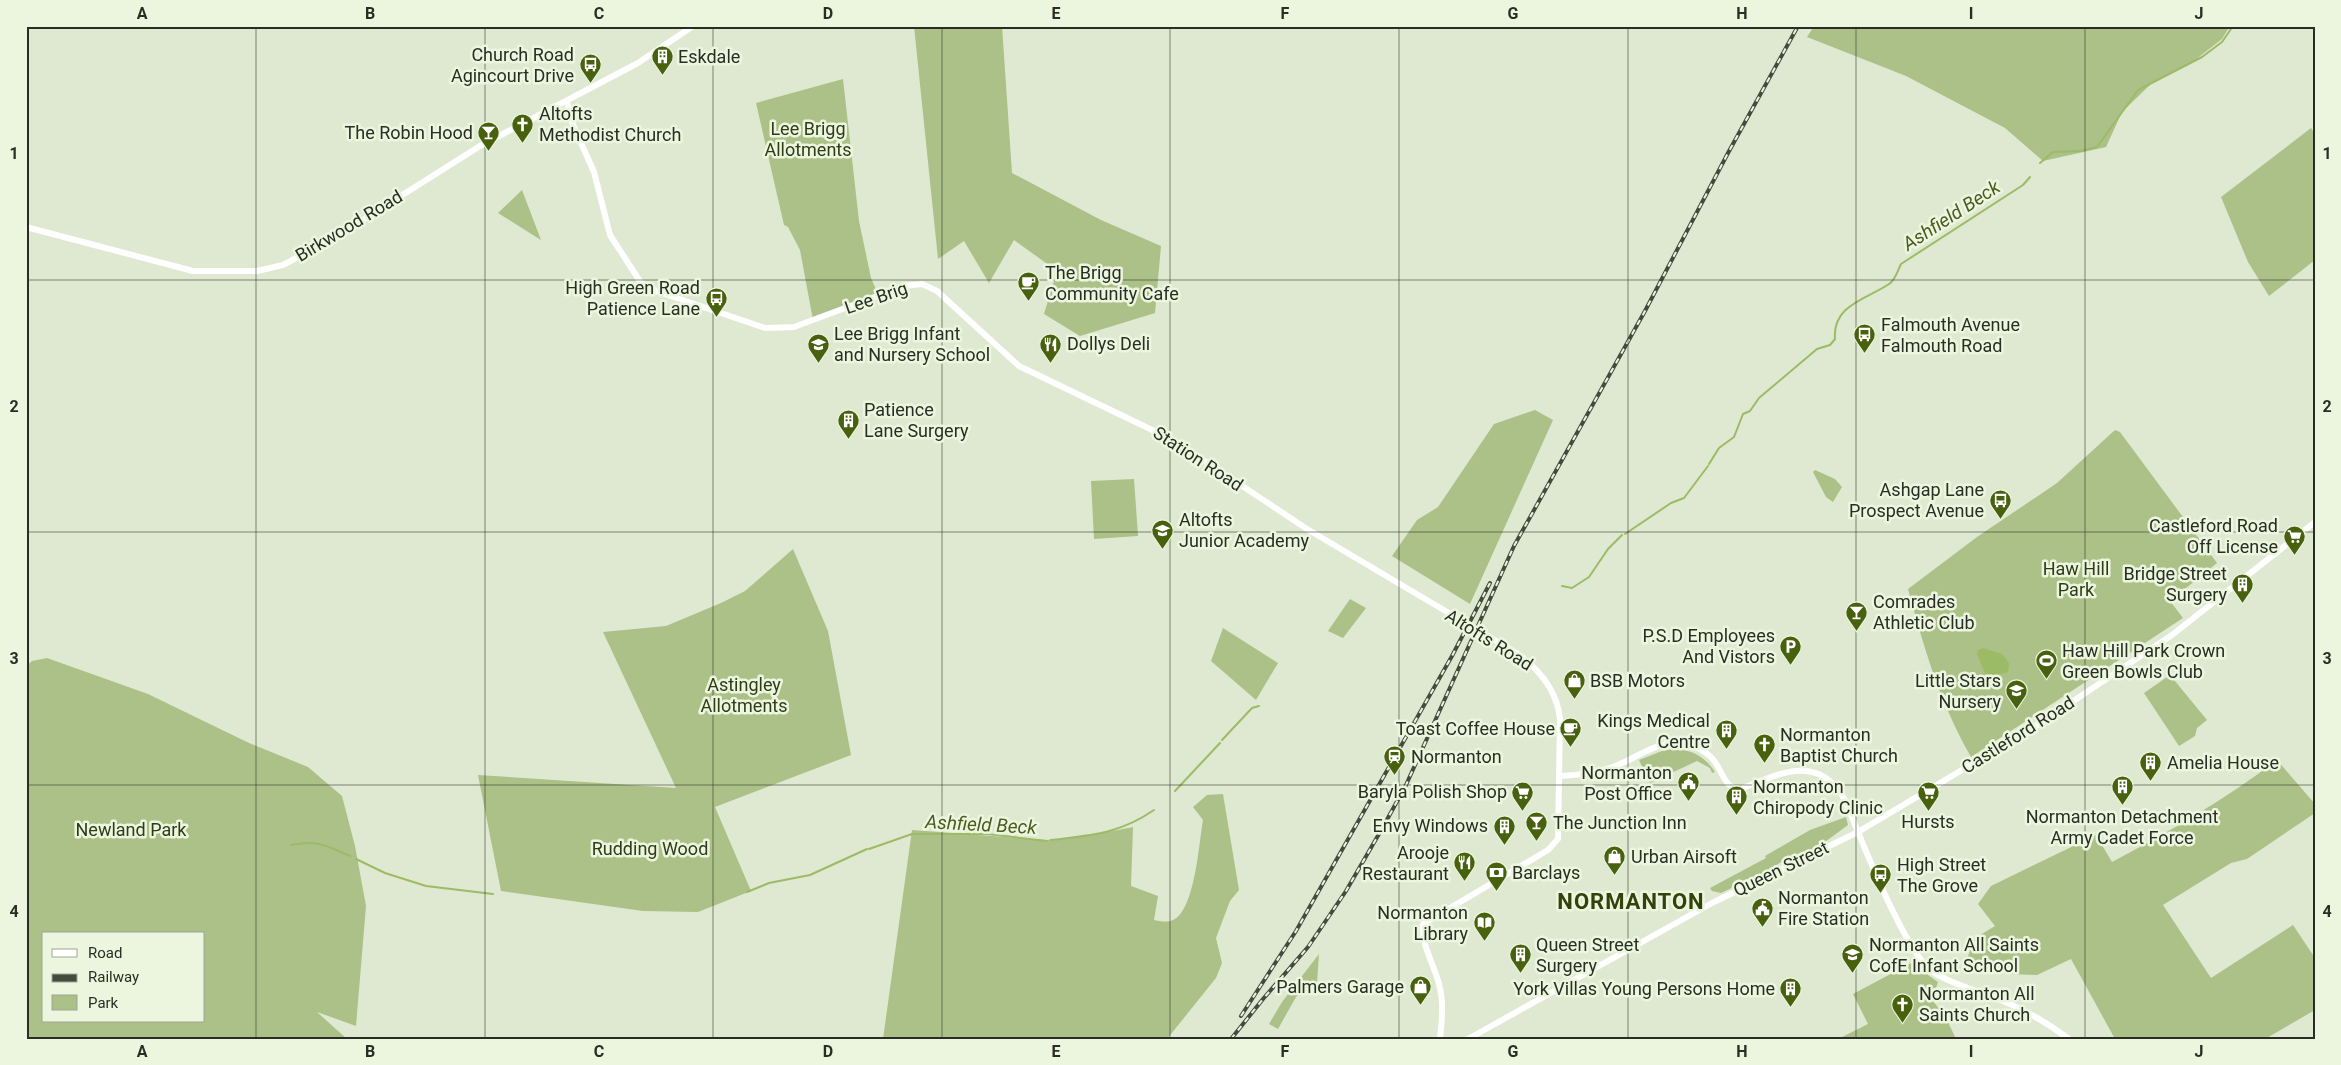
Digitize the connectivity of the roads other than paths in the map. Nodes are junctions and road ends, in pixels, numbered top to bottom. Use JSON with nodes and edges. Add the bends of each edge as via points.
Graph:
{"nodes":[{"id":1,"x":692,"y":26,"type":"edge"},
{"id":2,"x":567,"y":102,"type":"junction"},
{"id":3,"x":26,"y":227,"type":"edge"},
{"id":4,"x":1019,"y":366,"type":"joint"},
{"id":5,"x":2315,"y":522,"type":"edge"},
{"id":6,"x":1420,"y":597,"type":"joint"},
{"id":7,"x":1560,"y":776,"type":"junction"},
{"id":8,"x":1858,"y":832,"type":"junction"},
{"id":9,"x":1440,"y":1039,"type":"edge"},
{"id":10,"x":1468,"y":1039,"type":"edge"},
{"id":11,"x":2069,"y":1039,"type":"edge"}],
"edges":[{"from":1,"to":2,"type":"street","name":"Birkwood Road","via":[[660,50]]},
{"from":2,"to":3,"type":"street","name":"Birkwood Road","via":[[459,158],[339,235],[282,265],[257,270],[193,271]]},
{"from":2,"to":4,"type":"street","name":"Lee Brig","via":[[573,125],[594,172],[610,235],[641,283],[765,328],[794,327],[878,294],[922,284],[944,297]]},
{"from":4,"to":6,"type":"street","name":"Station Road","via":[[1173,440],[1299,524]]},
{"from":5,"to":8,"type":"street","name":"Castleford Road","via":[[2164,641],[2038,724]]},
{"from":6,"to":7,"type":"street","name":"Altofts Road","via":[[1526,660],[1540,672],[1559,710]]},
{"from":7,"to":8,"type":"street","via":[[1592,774],[1662,746],[1685,743],[1712,758],[1734,790],[1800,770],[1830,780],[1840,791]]},
{"from":7,"to":9,"type":"street","name":"Altofts Road","via":[[1558,839],[1548,850],[1424,924],[1428,954],[1442,995]]},
{"from":8,"to":10,"type":"street","name":"Queen Street","via":[[1712,903]]},
{"from":8,"to":11,"type":"street","via":[[1892,908],[1919,958],[1933,972],[2005,1002]]}]}
